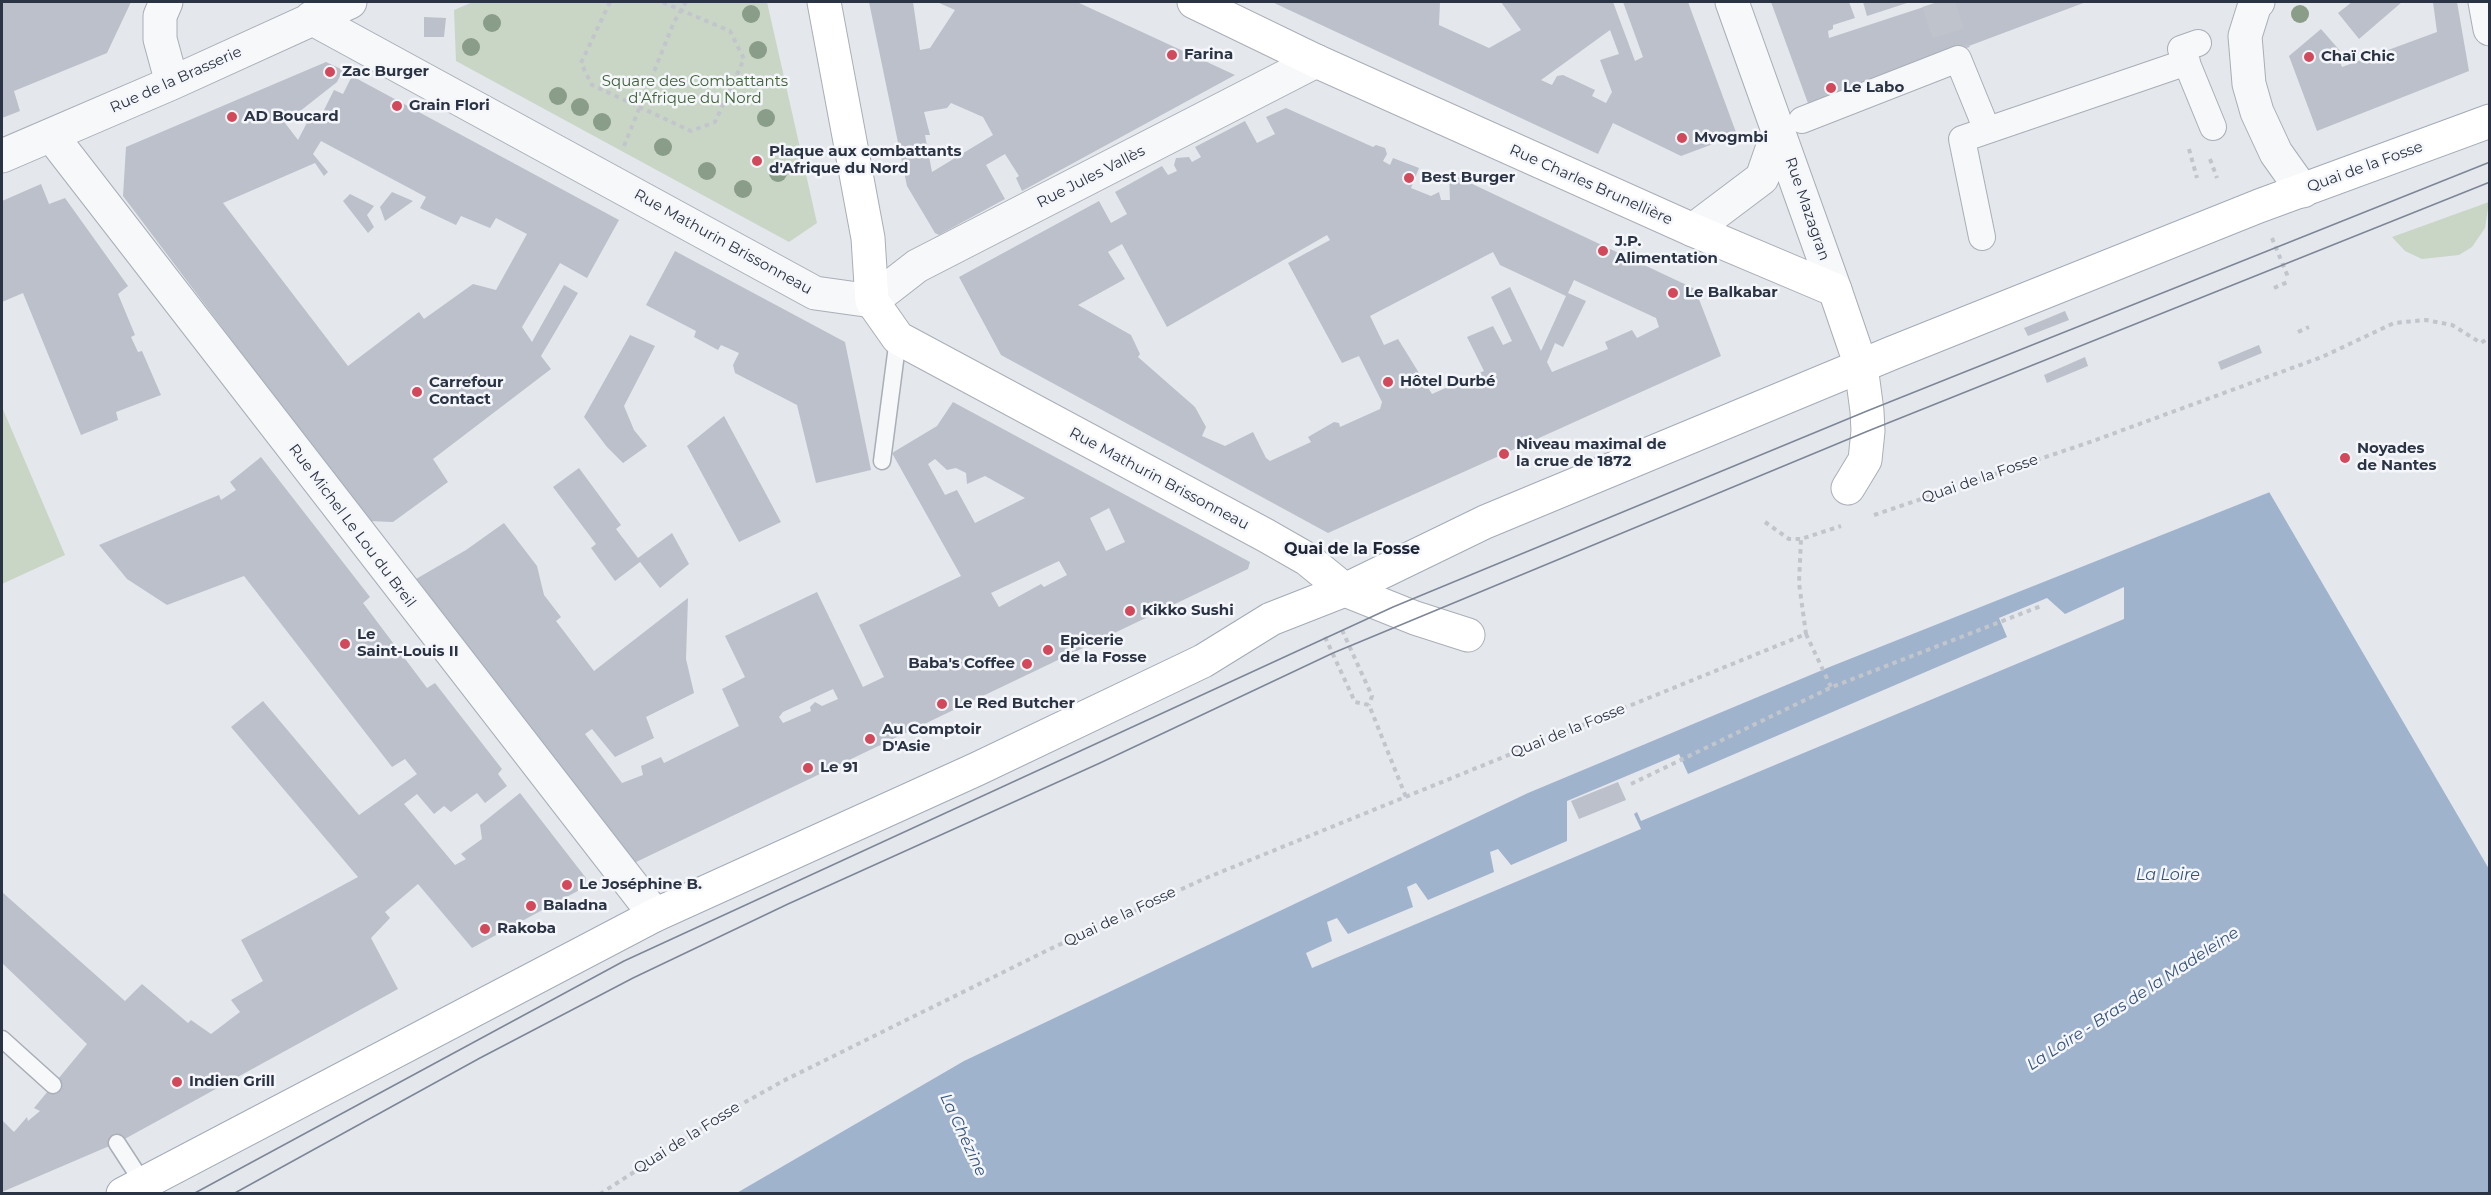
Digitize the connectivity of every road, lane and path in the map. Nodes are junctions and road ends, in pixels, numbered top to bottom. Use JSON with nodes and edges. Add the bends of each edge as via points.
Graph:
{"nodes":[{"id":1,"x":166,"y":2,"type":"edge"},
{"id":2,"x":350,"y":2,"type":"edge"},
{"id":3,"x":610,"y":2,"type":"edge"},
{"id":4,"x":662,"y":2,"type":"edge"},
{"id":5,"x":686,"y":2,"type":"edge"},
{"id":6,"x":824,"y":2,"type":"edge"},
{"id":7,"x":1194,"y":2,"type":"edge"},
{"id":8,"x":1732,"y":2,"type":"edge"},
{"id":9,"x":2258,"y":2,"type":"edge"},
{"id":10,"x":2485,"y":2,"type":"edge"},
{"id":11,"x":681,"y":9,"type":"junction"},
{"id":12,"x":311,"y":18,"type":"junction"},
{"id":13,"x":2490,"y":29,"type":"edge"},
{"id":14,"x":1316,"y":61,"type":"junction"},
{"id":15,"x":172,"y":83,"type":"junction"},
{"id":16,"x":639,"y":108,"type":"junction"},
{"id":17,"x":2490,"y":121,"type":"edge"},
{"id":18,"x":1791,"y":124,"type":"junction"},
{"id":19,"x":2213,"y":127,"type":"dead end"},
{"id":20,"x":1988,"y":130,"type":"junction"},
{"id":21,"x":51,"y":135,"type":"junction"},
{"id":22,"x":2188,"y":151,"type":"dead end"},
{"id":23,"x":2,"y":156,"type":"edge"},
{"id":24,"x":2197,"y":178,"type":"dead end"},
{"id":25,"x":2302,"y":191,"type":"junction"},
{"id":26,"x":1693,"y":231,"type":"junction"},
{"id":27,"x":1982,"y":237,"type":"dead end"},
{"id":28,"x":2272,"y":238,"type":"dead end"},
{"id":29,"x":2274,"y":288,"type":"dead end"},
{"id":30,"x":1835,"y":290,"type":"junction"},
{"id":31,"x":872,"y":301,"type":"junction"},
{"id":32,"x":2309,"y":327,"type":"dead end"},
{"id":33,"x":2298,"y":332,"type":"dead end"},
{"id":34,"x":2490,"y":337,"type":"edge"},
{"id":35,"x":898,"y":338,"type":"junction"},
{"id":36,"x":2318,"y":351,"type":"dead end"},
{"id":37,"x":2322,"y":357,"type":"junction"},
{"id":38,"x":1861,"y":366,"type":"junction"},
{"id":39,"x":882,"y":461,"type":"dead end"},
{"id":40,"x":1848,"y":488,"type":"dead end"},
{"id":41,"x":1869,"y":517,"type":"dead end"},
{"id":42,"x":1765,"y":522,"type":"dead end"},
{"id":43,"x":1846,"y":524,"type":"dead end"},
{"id":44,"x":1801,"y":539,"type":"junction"},
{"id":45,"x":1345,"y":590,"type":"junction"},
{"id":46,"x":2041,"y":606,"type":"dead end"},
{"id":47,"x":1317,"y":632,"type":"dead end"},
{"id":48,"x":1806,"y":634,"type":"junction"},
{"id":49,"x":1468,"y":635,"type":"dead end"},
{"id":50,"x":1832,"y":687,"type":"junction"},
{"id":51,"x":1631,"y":784,"type":"dead end"},
{"id":52,"x":1406,"y":797,"type":"junction"},
{"id":53,"x":655,"y":915,"type":"junction"},
{"id":54,"x":2,"y":1039,"type":"edge"},
{"id":55,"x":53,"y":1085,"type":"dead end"},
{"id":56,"x":117,"y":1143,"type":"dead end"},
{"id":57,"x":133,"y":1188,"type":"edge"},
{"id":58,"x":600,"y":1194,"type":"edge"}],
"edges":[{"from":1,"to":15,"type":"street","via":[[160,16],[160,39]]},
{"from":2,"to":12,"type":"street","name":"Rue de la Brasserie"},
{"from":3,"to":16,"type":"path","via":[[581,63],[592,85]]},
{"from":4,"to":11,"type":"path"},
{"from":5,"to":11,"type":"path"},
{"from":6,"to":31,"type":"main road","via":[[868,238]]},
{"from":7,"to":14,"type":"main road","name":"Rue Charles Brunellière"},
{"from":8,"to":18,"type":"street","name":"Rue Mazagran"},
{"from":9,"to":25,"type":"street","via":[[2254,4],[2245,36],[2249,84],[2276,153]]},
{"from":10,"to":13,"type":"street"},
{"from":11,"to":16,"type":"path"},
{"from":11,"to":16,"type":"path","via":[[730,31],[744,59],[715,122],[691,131]]},
{"from":12,"to":15,"type":"street","name":"Rue de la Brasserie"},
{"from":12,"to":31,"type":"street","name":"Rue Mathurin Brissonneau","via":[[815,293]]},
{"from":14,"to":26,"type":"main road","name":"Rue Charles Brunellière"},
{"from":14,"to":31,"type":"street","name":"Rue Jules Vallès","via":[[917,266]]},
{"from":15,"to":21,"type":"street","name":"Rue de la Brasserie"},
{"from":17,"to":25,"type":"main road","name":"Quai de la Fosse"},
{"from":18,"to":20,"type":"street","via":[[1958,59]]},
{"from":18,"to":26,"type":"street","name":"Rue Mazagran","via":[[1762,178]]},
{"from":18,"to":30,"type":"street","name":"Rue Mazagran"},
{"from":19,"to":20,"type":"street","via":[[2192,53]]},
{"from":20,"to":27,"type":"street","via":[[1962,139]]},
{"from":21,"to":23,"type":"street","name":"Rue de la Brasserie"},
{"from":21,"to":53,"type":"street","name":"Rue Michel Le Lou du Breil"},
{"from":22,"to":24,"type":"path"},
{"from":25,"to":38,"type":"main road","name":"Quai de la Fosse"},
{"from":26,"to":30,"type":"main road","name":"Rue Charles Brunellière"},
{"from":28,"to":29,"type":"path","via":[[2289,279]]},
{"from":30,"to":38,"type":"main road"},
{"from":31,"to":35,"type":"main road","name":"Rue Mathurin Brissonneau"},
{"from":32,"to":33,"type":"path"},
{"from":34,"to":37,"type":"path","name":"Quai de la Fosse","via":[[2481,343],[2452,325],[2426,320],[2394,323]]},
{"from":35,"to":39,"type":"lane"},
{"from":35,"to":45,"type":"main road","name":"Rue Mathurin Brissonneau","via":[[1265,535],[1307,559]]},
{"from":36,"to":37,"type":"path"},
{"from":37,"to":41,"type":"path","name":"Quai de la Fosse"},
{"from":38,"to":40,"type":"main road","via":[[1868,431],[1865,460]]},
{"from":38,"to":45,"type":"main road","name":"Quai de la Fosse","via":[[1485,522]]},
{"from":42,"to":44,"type":"path","via":[[1789,539]]},
{"from":43,"to":44,"type":"path"},
{"from":44,"to":48,"type":"path","via":[[1799,583]]},
{"from":45,"to":49,"type":"main road"},
{"from":45,"to":53,"type":"main road","name":"Quai de la Fosse","via":[[1271,620],[1203,661],[977,769]]},
{"from":46,"to":50,"type":"path"},
{"from":47,"to":52,"type":"path","via":[[1327,638],[1355,702],[1369,705]]},
{"from":48,"to":50,"type":"path"},
{"from":48,"to":52,"type":"path","name":"Quai de la Fosse"},
{"from":50,"to":51,"type":"path"},
{"from":52,"to":58,"type":"path","name":"Quai de la Fosse","via":[[1206,878],[969,988],[723,1114]]},
{"from":53,"to":57,"type":"main road","name":"Quai de la Fosse"},
{"from":54,"to":55,"type":"lane"},
{"from":56,"to":57,"type":"lane"}]}
